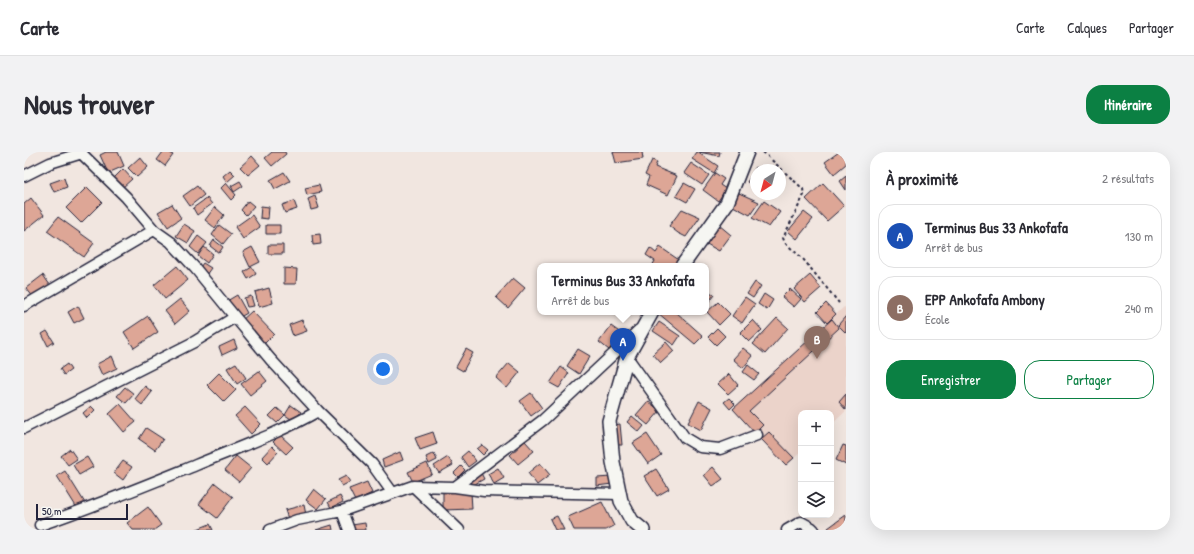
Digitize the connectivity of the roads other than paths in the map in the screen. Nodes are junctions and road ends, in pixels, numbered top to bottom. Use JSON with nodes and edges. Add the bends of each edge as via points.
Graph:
{"nodes":[{"id":1,"x":747,"y":152,"type":"edge"},
{"id":2,"x":81,"y":153,"type":"edge"},
{"id":3,"x":24,"y":176,"type":"edge"},
{"id":4,"x":154,"y":230,"type":"junction"},
{"id":5,"x":684,"y":263,"type":"edge"},
{"id":6,"x":24,"y":306,"type":"edge"},
{"id":7,"x":235,"y":317,"type":"junction"},
{"id":8,"x":649,"y":318,"type":"edge"},
{"id":9,"x":627,"y":357,"type":"junction"},
{"id":10,"x":318,"y":411,"type":"junction"},
{"id":11,"x":24,"y":428,"type":"edge"},
{"id":12,"x":757,"y":436,"type":"dead end"},
{"id":13,"x":413,"y":486,"type":"junction"},
{"id":14,"x":455,"y":487,"type":"junction"},
{"id":15,"x":392,"y":492,"type":"junction"},
{"id":16,"x":619,"y":494,"type":"junction"},
{"id":17,"x":342,"y":511,"type":"junction"},
{"id":18,"x":40,"y":525,"type":"dead end"},
{"id":19,"x":270,"y":530,"type":"edge"},
{"id":20,"x":349,"y":530,"type":"edge"},
{"id":21,"x":459,"y":530,"type":"edge"},
{"id":22,"x":643,"y":530,"type":"edge"},
{"id":23,"x":787,"y":530,"type":"edge"},
{"id":24,"x":814,"y":530,"type":"edge"}],
"edges":[{"from":1,"to":5,"type":"street","via":[[727,203]]},
{"from":2,"to":3,"type":"street","via":[[50,163]]},
{"from":2,"to":4,"type":"street","via":[[126,197]]},
{"from":4,"to":6,"type":"street"},
{"from":4,"to":7,"type":"street","via":[[171,242]]},
{"from":7,"to":10,"type":"street"},
{"from":7,"to":11,"type":"street","via":[[194,342]]},
{"from":8,"to":9,"type":"street"},
{"from":8,"to":14,"type":"street","via":[[543,420]]},
{"from":9,"to":12,"type":"street","via":[[685,438],[700,447],[720,449]]},
{"from":9,"to":16,"type":"street","via":[[609,421]]},
{"from":10,"to":15,"type":"street","via":[[372,464]]},
{"from":10,"to":18,"type":"street","via":[[210,459]]},
{"from":13,"to":14,"type":"street"},
{"from":13,"to":15,"type":"street"},
{"from":13,"to":21,"type":"street"},
{"from":14,"to":16,"type":"street","via":[[484,491]]},
{"from":15,"to":17,"type":"street"},
{"from":16,"to":22,"type":"street","via":[[632,521]]},
{"from":17,"to":19,"type":"street","via":[[297,520]]},
{"from":17,"to":20,"type":"street"},
{"from":23,"to":24,"type":"street","via":[[801,522]]}]}
